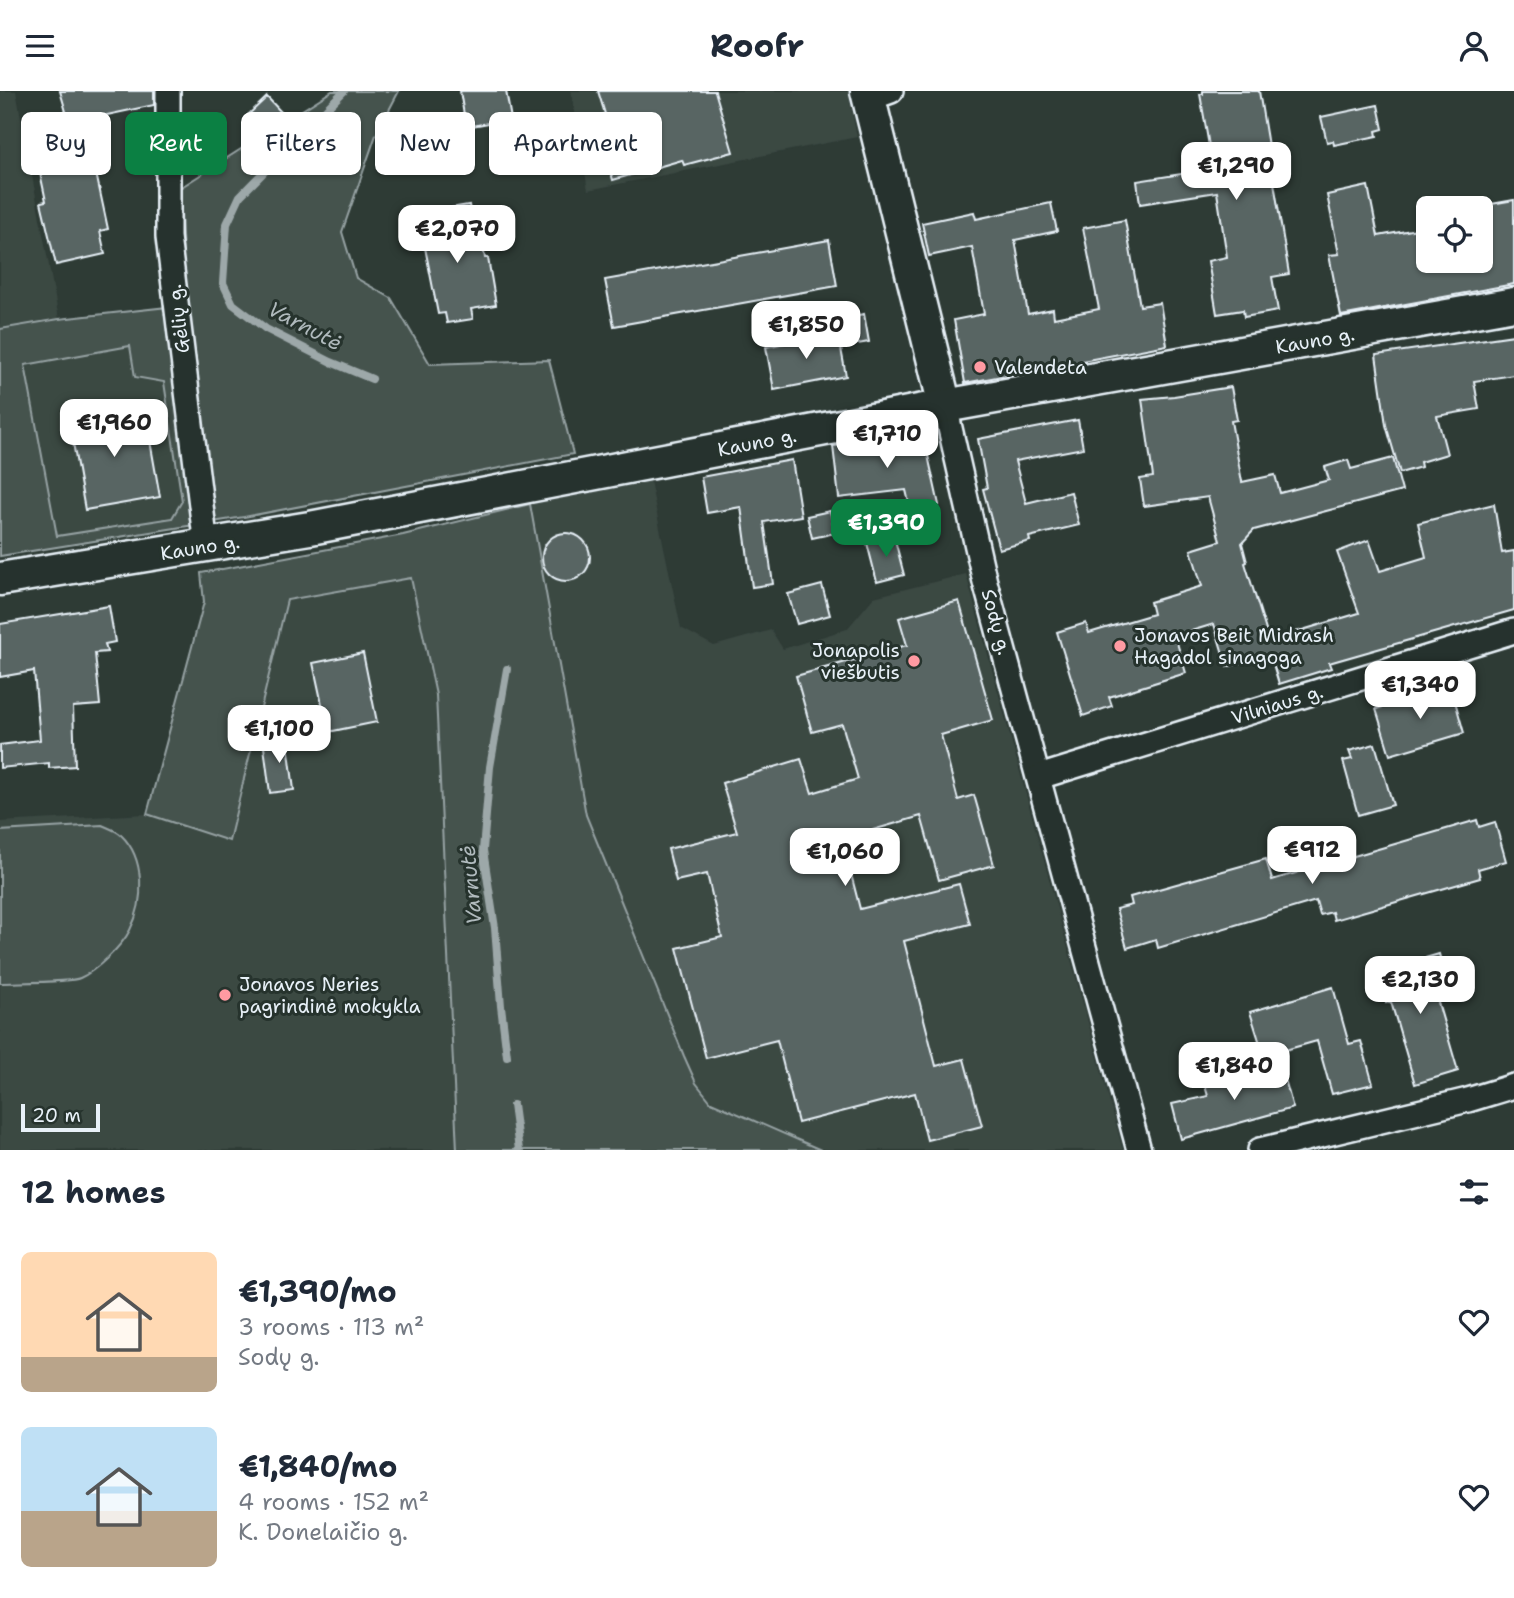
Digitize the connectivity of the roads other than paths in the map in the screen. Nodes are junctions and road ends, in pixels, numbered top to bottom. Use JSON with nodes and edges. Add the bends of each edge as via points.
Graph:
{"nodes":[{"id":1,"x":168,"y":91,"type":"edge"},
{"id":2,"x":876,"y":94,"type":"edge"},
{"id":3,"x":1514,"y":305,"type":"edge"},
{"id":4,"x":945,"y":406,"type":"junction"},
{"id":5,"x":206,"y":547,"type":"junction"},
{"id":6,"x":0,"y":579,"type":"edge"},
{"id":7,"x":1514,"y":631,"type":"edge"},
{"id":8,"x":1039,"y":777,"type":"junction"},
{"id":9,"x":1514,"y":1086,"type":"edge"},
{"id":10,"x":1139,"y":1150,"type":"edge"},
{"id":11,"x":1260,"y":1150,"type":"edge"}],
"edges":[{"from":1,"to":5,"type":"street","name":"Gėlių g.","via":[[168,237]]},
{"from":2,"to":4,"type":"main road","name":"Sodų g."},
{"from":3,"to":4,"type":"main road","name":"Kauno g."},
{"from":4,"to":5,"type":"main road","name":"Kauno g."},
{"from":4,"to":8,"type":"street","name":"Sodų g.","via":[[985,582]]},
{"from":5,"to":6,"type":"main road","name":"Kauno g."},
{"from":7,"to":8,"type":"street","name":"Vilniaus g."},
{"from":8,"to":10,"type":"street","name":"Sodų g."},
{"from":9,"to":11,"type":"street"}]}
